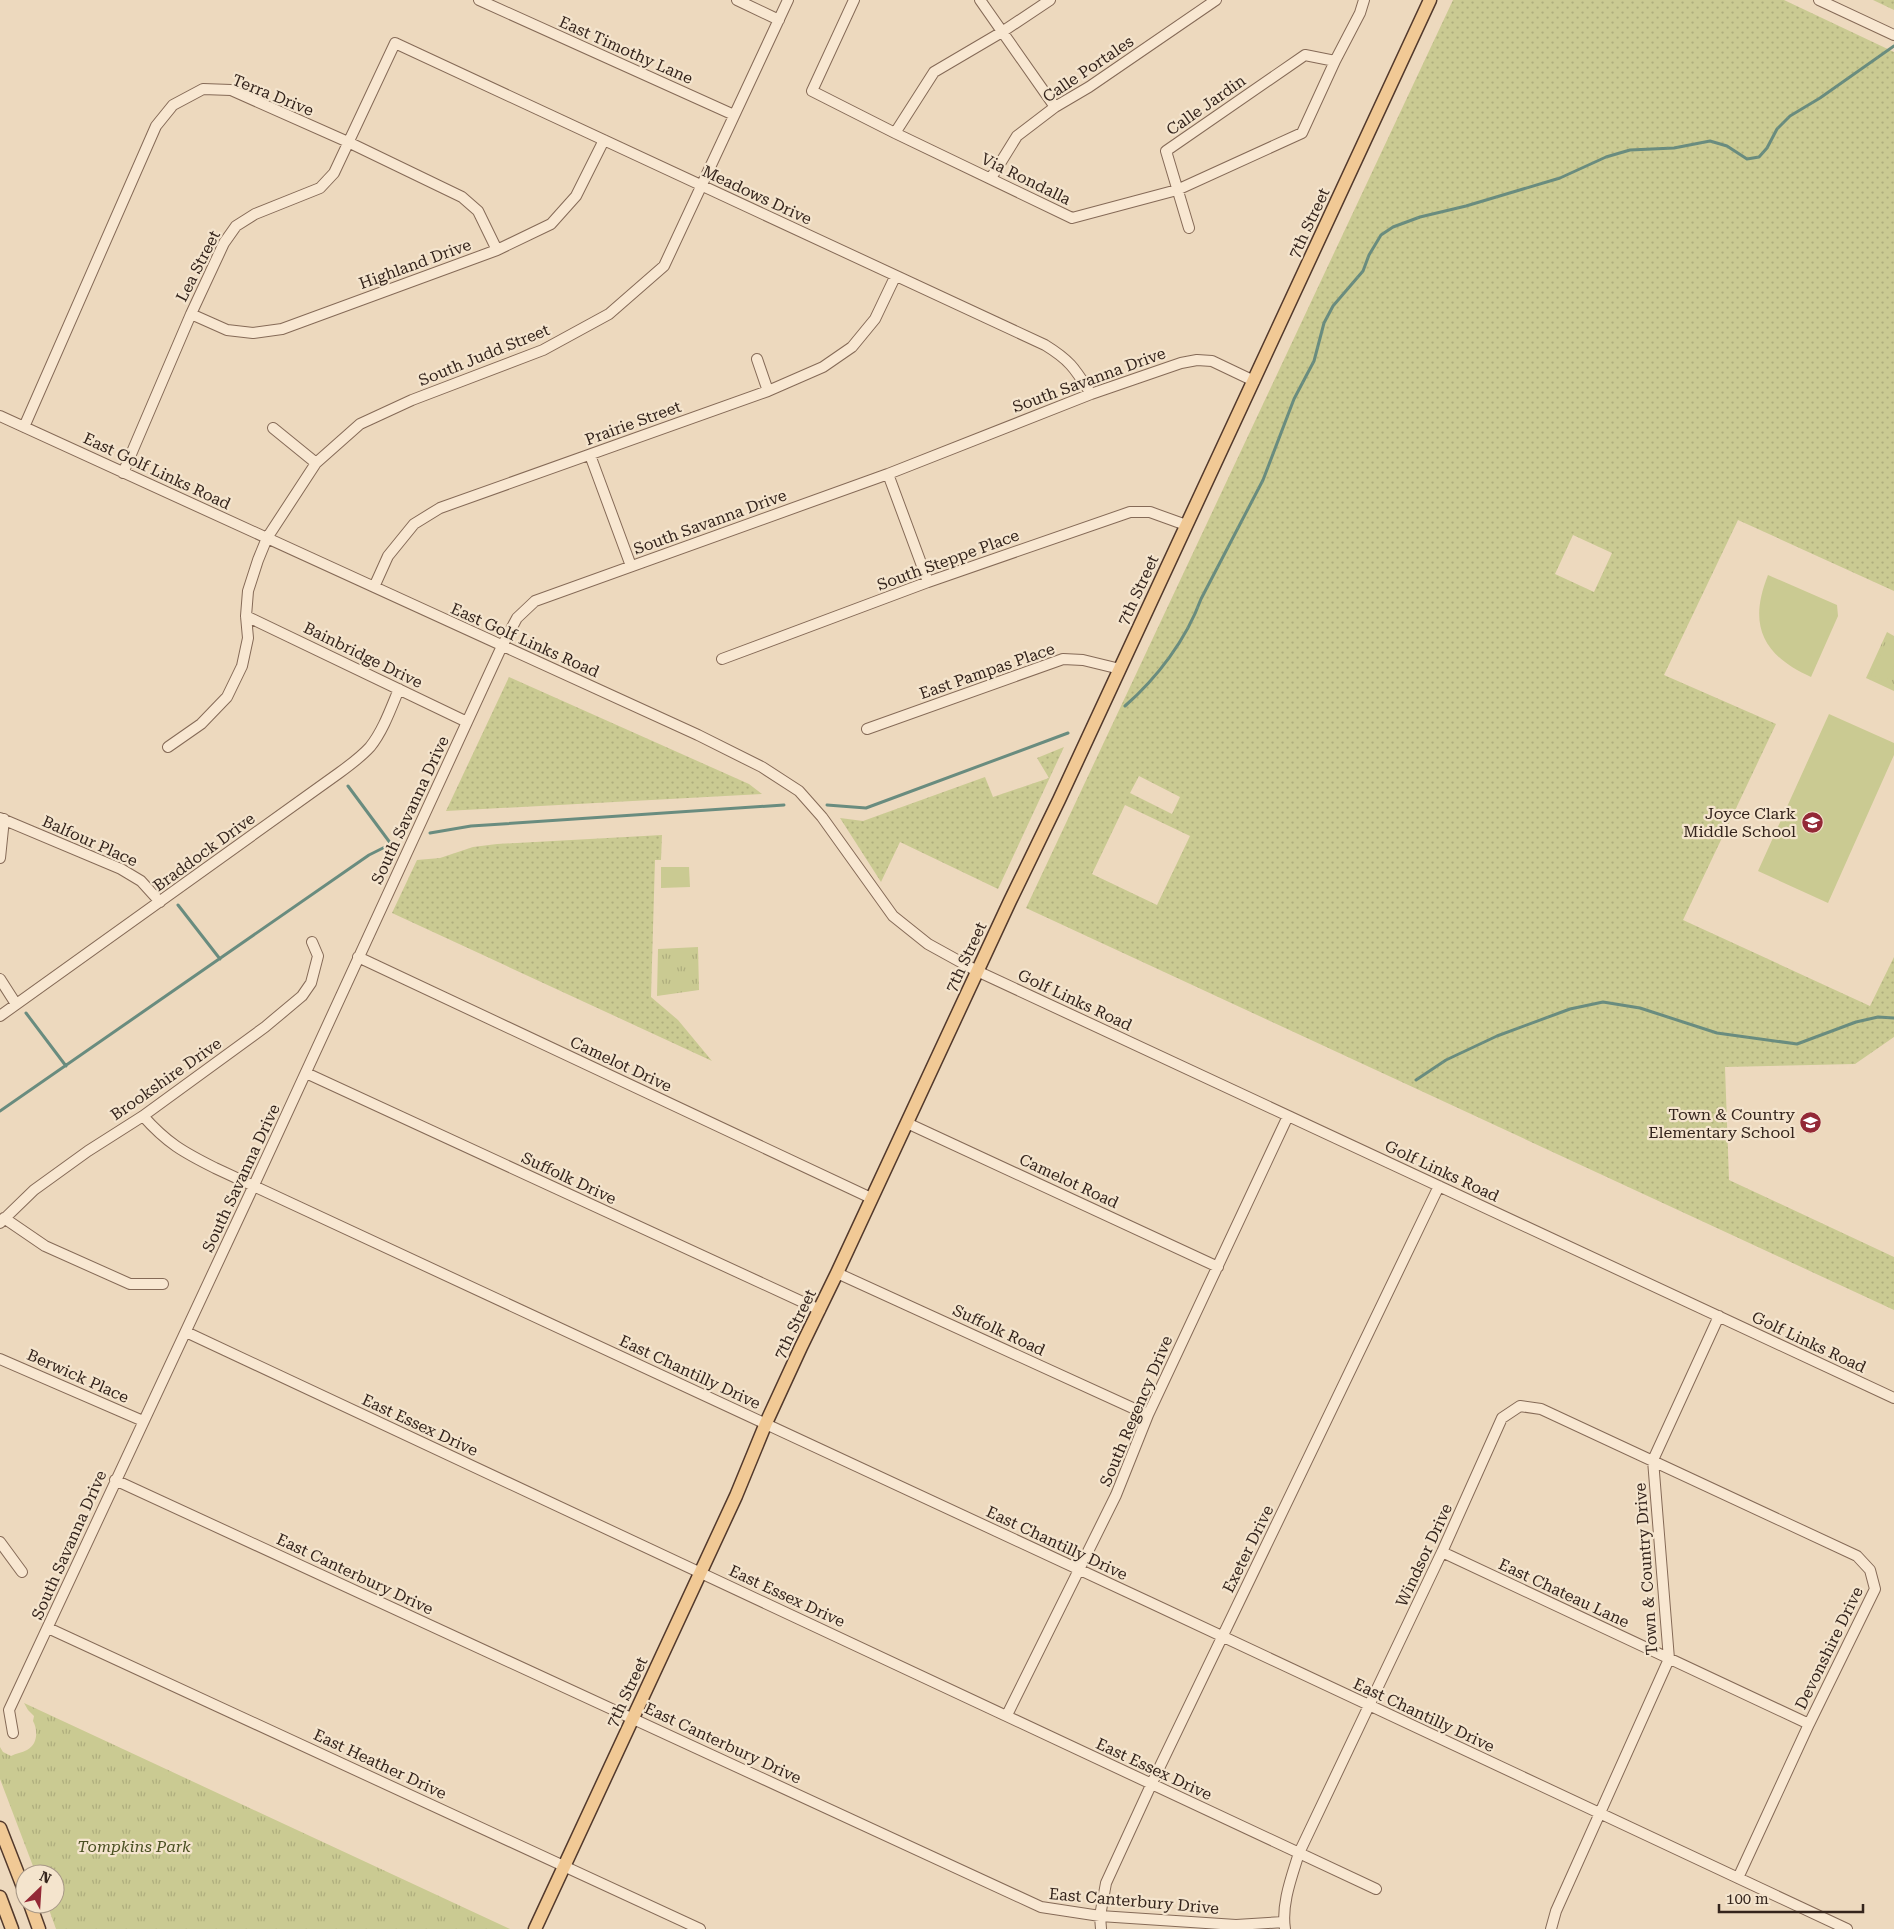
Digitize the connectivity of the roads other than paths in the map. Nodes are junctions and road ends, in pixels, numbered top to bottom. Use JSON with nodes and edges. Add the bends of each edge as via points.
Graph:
{"nodes":[{"id":1,"x":479,"y":0,"type":"edge"},
{"id":2,"x":737,"y":0,"type":"edge"},
{"id":3,"x":788,"y":0,"type":"edge"},
{"id":4,"x":854,"y":0,"type":"edge"},
{"id":5,"x":980,"y":0,"type":"edge"},
{"id":6,"x":1050,"y":0,"type":"edge"},
{"id":7,"x":1216,"y":0,"type":"edge"},
{"id":8,"x":1364,"y":0,"type":"edge"},
{"id":9,"x":1430,"y":0,"type":"edge"},
{"id":10,"x":1819,"y":0,"type":"edge"},
{"id":11,"x":779,"y":20,"type":"junction"},
{"id":12,"x":1002,"y":32,"type":"junction"},
{"id":13,"x":1894,"y":35,"type":"edge"},
{"id":14,"x":395,"y":43,"type":"joint"},
{"id":15,"x":1334,"y":62,"type":"junction"},
{"id":16,"x":1055,"y":108,"type":"junction"},
{"id":17,"x":734,"y":115,"type":"junction"},
{"id":18,"x":895,"y":133,"type":"junction"},
{"id":19,"x":604,"y":140,"type":"junction"},
{"id":20,"x":348,"y":142,"type":"junction"},
{"id":21,"x":991,"y":178,"type":"junction"},
{"id":22,"x":703,"y":186,"type":"junction"},
{"id":23,"x":1177,"y":190,"type":"junction"},
{"id":24,"x":1190,"y":228,"type":"dead end"},
{"id":25,"x":497,"y":250,"type":"junction"},
{"id":26,"x":895,"y":277,"type":"junction"},
{"id":27,"x":191,"y":314,"type":"junction"},
{"id":28,"x":757,"y":359,"type":"dead end"},
{"id":29,"x":1254,"y":381,"type":"junction"},
{"id":30,"x":768,"y":391,"type":"junction"},
{"id":31,"x":1091,"y":394,"type":"junction"},
{"id":32,"x":0,"y":416,"type":"edge"},
{"id":33,"x":24,"y":427,"type":"junction"},
{"id":34,"x":272,"y":428,"type":"dead end"},
{"id":35,"x":590,"y":455,"type":"junction"},
{"id":36,"x":316,"y":462,"type":"junction"},
{"id":37,"x":123,"y":473,"type":"junction"},
{"id":38,"x":888,"y":474,"type":"junction"},
{"id":39,"x":1186,"y":524,"type":"junction"},
{"id":40,"x":267,"y":538,"type":"junction"},
{"id":41,"x":631,"y":566,"type":"junction"},
{"id":42,"x":928,"y":582,"type":"junction"},
{"id":43,"x":374,"y":587,"type":"junction"},
{"id":44,"x":246,"y":616,"type":"junction"},
{"id":45,"x":502,"y":646,"type":"junction"},
{"id":46,"x":722,"y":659,"type":"dead end"},
{"id":47,"x":1120,"y":669,"type":"junction"},
{"id":48,"x":399,"y":689,"type":"junction"},
{"id":49,"x":467,"y":722,"type":"junction"},
{"id":50,"x":867,"y":729,"type":"dead end"},
{"id":51,"x":168,"y":746,"type":"dead end"},
{"id":52,"x":2,"y":818,"type":"edge"},
{"id":53,"x":0,"y":858,"type":"edge"},
{"id":54,"x":160,"y":902,"type":"junction"},
{"id":55,"x":312,"y":942,"type":"dead end"},
{"id":56,"x":358,"y":957,"type":"junction"},
{"id":57,"x":977,"y":971,"type":"junction"},
{"id":58,"x":0,"y":978,"type":"edge"},
{"id":59,"x":16,"y":1004,"type":"junction"},
{"id":60,"x":0,"y":1016,"type":"edge"},
{"id":61,"x":306,"y":1072,"type":"junction"},
{"id":62,"x":143,"y":1116,"type":"junction"},
{"id":63,"x":1288,"y":1116,"type":"junction"},
{"id":64,"x":907,"y":1123,"type":"junction"},
{"id":65,"x":254,"y":1185,"type":"junction"},
{"id":66,"x":1439,"y":1186,"type":"junction"},
{"id":67,"x":871,"y":1198,"type":"junction"},
{"id":68,"x":2,"y":1220,"type":"edge"},
{"id":69,"x":1218,"y":1267,"type":"junction"},
{"id":70,"x":838,"y":1273,"type":"junction"},
{"id":71,"x":163,"y":1284,"type":"dead end"},
{"id":72,"x":820,"y":1310,"type":"junction"},
{"id":73,"x":1719,"y":1316,"type":"junction"},
{"id":74,"x":186,"y":1332,"type":"junction"},
{"id":75,"x":0,"y":1359,"type":"edge"},
{"id":76,"x":1894,"y":1398,"type":"edge"},
{"id":77,"x":1148,"y":1415,"type":"junction"},
{"id":78,"x":143,"y":1421,"type":"junction"},
{"id":79,"x":766,"y":1424,"type":"junction"},
{"id":80,"x":1653,"y":1460,"type":"junction"},
{"id":81,"x":115,"y":1480,"type":"junction"},
{"id":82,"x":0,"y":1542,"type":"edge"},
{"id":83,"x":1442,"y":1552,"type":"junction"},
{"id":84,"x":1079,"y":1570,"type":"junction"},
{"id":85,"x":22,"y":1572,"type":"dead end"},
{"id":86,"x":701,"y":1572,"type":"junction"},
{"id":87,"x":48,"y":1628,"type":"junction"},
{"id":88,"x":1223,"y":1636,"type":"junction"},
{"id":89,"x":1669,"y":1659,"type":"junction"},
{"id":90,"x":1370,"y":1706,"type":"junction"},
{"id":91,"x":1007,"y":1715,"type":"junction"},
{"id":92,"x":633,"y":1718,"type":"junction"},
{"id":93,"x":1809,"y":1724,"type":"junction"},
{"id":94,"x":13,"y":1733,"type":"dead end"},
{"id":95,"x":1151,"y":1784,"type":"junction"},
{"id":96,"x":1599,"y":1813,"type":"junction"},
{"id":97,"x":0,"y":1828,"type":"edge"},
{"id":98,"x":1299,"y":1853,"type":"junction"},
{"id":99,"x":15,"y":1866,"type":"edge"},
{"id":100,"x":565,"y":1866,"type":"junction"},
{"id":101,"x":1738,"y":1878,"type":"junction"},
{"id":102,"x":1376,"y":1888,"type":"dead end"},
{"id":103,"x":0,"y":1897,"type":"edge"},
{"id":104,"x":34,"y":1914,"type":"edge"},
{"id":105,"x":1100,"y":1916,"type":"junction"},
{"id":106,"x":1285,"y":1925,"type":"edge"},
{"id":107,"x":12,"y":1929,"type":"edge"},
{"id":108,"x":39,"y":1929,"type":"edge"},
{"id":109,"x":535,"y":1929,"type":"edge"},
{"id":110,"x":700,"y":1929,"type":"edge"},
{"id":111,"x":1100,"y":1929,"type":"edge"},
{"id":112,"x":1552,"y":1929,"type":"edge"},
{"id":113,"x":1847,"y":1929,"type":"edge"}],
"edges":[{"from":1,"to":17,"type":"street","name":"East Timothy Lane"},
{"from":2,"to":11,"type":"street"},
{"from":3,"to":11,"type":"street","name":"South Judd Street"},
{"from":4,"to":18,"type":"street","name":"Via Rondalla","via":[[812,91]]},
{"from":5,"to":12,"type":"street"},
{"from":6,"to":12,"type":"street"},
{"from":7,"to":16,"type":"street","name":"Calle Portales"},
{"from":8,"to":15,"type":"street","name":"Via Rondalla"},
{"from":9,"to":29,"type":"main road","name":"7th Street"},
{"from":10,"to":13,"type":"street"},
{"from":11,"to":17,"type":"street","name":"South Judd Street"},
{"from":12,"to":16,"type":"street"},
{"from":12,"to":18,"type":"street","via":[[934,72]]},
{"from":14,"to":19,"type":"street","name":"Meadows Drive"},
{"from":14,"to":20,"type":"street","name":"Lea Street"},
{"from":15,"to":23,"type":"street","name":"Via Rondalla","via":[[1302,133]]},
{"from":15,"to":23,"type":"street","name":"Calle Jardin","via":[[1305,55],[1166,151]]},
{"from":16,"to":21,"type":"street","name":"Calle Portales","via":[[1018,136]]},
{"from":17,"to":22,"type":"street","name":"South Judd Street"},
{"from":18,"to":21,"type":"street","name":"Via Rondalla"},
{"from":19,"to":22,"type":"street","name":"Meadows Drive"},
{"from":19,"to":25,"type":"street","name":"Highland Drive","via":[[576,196],[550,224]]},
{"from":20,"to":25,"type":"street","name":"Terra Drive","via":[[462,197],[478,211]]},
{"from":20,"to":27,"type":"street","name":"Lea Street","via":[[334,173],[320,188],[255,214],[236,226],[224,243]]},
{"from":20,"to":33,"type":"street","name":"Terra Drive","via":[[231,90],[203,89],[173,105],[156,126]]},
{"from":21,"to":23,"type":"street","name":"Via Rondalla","via":[[1072,218]]},
{"from":22,"to":26,"type":"street","name":"Meadows Drive"},
{"from":22,"to":36,"type":"street","name":"South Judd Street","via":[[664,266],[609,314],[543,350],[412,400],[360,424]]},
{"from":23,"to":24,"type":"street","name":"Calle Jardin"},
{"from":25,"to":27,"type":"street","name":"Highland Drive","via":[[282,329],[253,333],[227,330]]},
{"from":26,"to":30,"type":"street","name":"Prairie Street","via":[[875,319],[852,347],[823,367]]},
{"from":26,"to":31,"type":"street","name":"Meadows Drive","via":[[1045,345],[1073,365]]},
{"from":27,"to":37,"type":"street","name":"Lea Street"},
{"from":28,"to":30,"type":"street"},
{"from":29,"to":31,"type":"street","name":"South Savanna Drive","via":[[1212,361],[1197,360],[1181,362]]},
{"from":29,"to":39,"type":"main road","name":"7th Street"},
{"from":30,"to":35,"type":"street","name":"Prairie Street"},
{"from":31,"to":38,"type":"street","name":"South Savanna Drive"},
{"from":32,"to":33,"type":"street","name":"East Golf Links Road"},
{"from":33,"to":37,"type":"street","name":"East Golf Links Road"},
{"from":34,"to":36,"type":"street"},
{"from":35,"to":41,"type":"street"},
{"from":35,"to":43,"type":"street","name":"Prairie Street","via":[[440,508],[420,520],[388,556]]},
{"from":36,"to":40,"type":"street","name":"South Judd Street"},
{"from":37,"to":40,"type":"street","name":"East Golf Links Road"},
{"from":38,"to":41,"type":"street","name":"South Savanna Drive"},
{"from":38,"to":42,"type":"street"},
{"from":39,"to":42,"type":"street","name":"South Steppe Place","via":[[1150,512],[1130,512]]},
{"from":39,"to":47,"type":"main road","name":"7th Street"},
{"from":40,"to":43,"type":"street","name":"East Golf Links Road"},
{"from":40,"to":44,"type":"street","name":"South Judd Street","via":[[248,591]]},
{"from":41,"to":45,"type":"street","name":"South Savanna Drive","via":[[535,601],[517,618]]},
{"from":42,"to":46,"type":"street","name":"South Steppe Place"},
{"from":43,"to":45,"type":"street","name":"East Golf Links Road"},
{"from":44,"to":48,"type":"street","name":"Bainbridge Drive"},
{"from":44,"to":51,"type":"street","name":"South Judd Street","via":[[248,638],[242,666],[227,697],[201,724]]},
{"from":45,"to":49,"type":"street","name":"South Savanna Drive"},
{"from":45,"to":57,"type":"street","name":"East Golf Links Road","via":[[698,735],[762,767],[798,791],[822,817],[893,916],[928,944]]},
{"from":47,"to":50,"type":"street","name":"East Pampas Place","via":[[1083,660],[1062,659]]},
{"from":47,"to":57,"type":"main road","name":"7th Street"},
{"from":48,"to":49,"type":"street","name":"Bainbridge Drive"},
{"from":48,"to":54,"type":"street","name":"Braddock Drive","via":[[371,746],[360,757]]},
{"from":49,"to":56,"type":"street","name":"South Savanna Drive"},
{"from":52,"to":53,"type":"street"},
{"from":52,"to":54,"type":"street","name":"Balfour Place","via":[[122,869],[141,881]]},
{"from":54,"to":59,"type":"street","name":"Braddock Drive"},
{"from":55,"to":62,"type":"street","name":"Brookshire Drive","via":[[318,956],[311,983],[302,996]]},
{"from":56,"to":61,"type":"street","name":"South Savanna Drive"},
{"from":56,"to":67,"type":"street","name":"Camelot Drive"},
{"from":57,"to":63,"type":"street","name":"Golf Links Road"},
{"from":57,"to":64,"type":"main road","name":"7th Street"},
{"from":58,"to":59,"type":"street"},
{"from":59,"to":60,"type":"street","name":"Braddock Drive"},
{"from":61,"to":65,"type":"street","name":"South Savanna Drive"},
{"from":61,"to":72,"type":"street","name":"Suffolk Drive"},
{"from":62,"to":65,"type":"street","name":"East Chantilly Drive","via":[[180,1150]]},
{"from":62,"to":68,"type":"street","name":"Brookshire Drive","via":[[34,1190]]},
{"from":63,"to":66,"type":"street","name":"Golf Links Road"},
{"from":63,"to":69,"type":"street","name":"South Regency Drive"},
{"from":64,"to":67,"type":"main road","name":"7th Street"},
{"from":64,"to":69,"type":"street","name":"Camelot Road"},
{"from":65,"to":74,"type":"street","name":"South Savanna Drive"},
{"from":65,"to":79,"type":"street","name":"East Chantilly Drive"},
{"from":66,"to":73,"type":"street","name":"Golf Links Road"},
{"from":66,"to":88,"type":"street","name":"Exeter Drive"},
{"from":67,"to":70,"type":"main road","name":"7th Street"},
{"from":68,"to":71,"type":"street","via":[[46,1246],[130,1284]]},
{"from":69,"to":77,"type":"street","name":"South Regency Drive"},
{"from":70,"to":72,"type":"main road","name":"7th Street"},
{"from":70,"to":77,"type":"street","name":"Suffolk Road"},
{"from":72,"to":79,"type":"main road","name":"7th Street"},
{"from":73,"to":76,"type":"street","name":"Golf Links Road"},
{"from":73,"to":80,"type":"street","name":"Town & Country Drive"},
{"from":74,"to":78,"type":"street","name":"South Savanna Drive"},
{"from":74,"to":86,"type":"street","name":"East Essex Drive"},
{"from":75,"to":78,"type":"street","name":"Berwick Place"},
{"from":77,"to":84,"type":"street","name":"South Regency Drive","via":[[1116,1495]]},
{"from":78,"to":81,"type":"street","name":"South Savanna Drive"},
{"from":79,"to":84,"type":"street","name":"East Chantilly Drive"},
{"from":79,"to":86,"type":"main road","name":"7th Street"},
{"from":80,"to":83,"type":"street","name":"Windsor Drive","via":[[1541,1409],[1520,1406],[1502,1418]]},
{"from":80,"to":89,"type":"street","name":"Town & Country Drive"},
{"from":80,"to":93,"type":"street","name":"Devonshire Drive","via":[[1856,1556],[1870,1570],[1875,1589]]},
{"from":81,"to":87,"type":"street","name":"South Savanna Drive"},
{"from":81,"to":92,"type":"street","name":"East Canterbury Drive"},
{"from":82,"to":85,"type":"street"},
{"from":83,"to":89,"type":"street","name":"East Chateau Lane"},
{"from":83,"to":90,"type":"street","name":"Windsor Drive"},
{"from":84,"to":88,"type":"street","name":"East Chantilly Drive"},
{"from":84,"to":91,"type":"street","name":"South Regency Drive"},
{"from":86,"to":91,"type":"street","name":"East Essex Drive"},
{"from":86,"to":92,"type":"main road","name":"7th Street"},
{"from":87,"to":94,"type":"street","name":"South Savanna Drive","via":[[9,1710]]},
{"from":87,"to":100,"type":"street","name":"East Heather Drive"},
{"from":88,"to":90,"type":"street","name":"East Chantilly Drive"},
{"from":88,"to":95,"type":"street","name":"Exeter Drive"},
{"from":89,"to":93,"type":"street","name":"East Chateau Lane"},
{"from":89,"to":96,"type":"street","name":"Town & Country Drive"},
{"from":90,"to":96,"type":"street","name":"East Chantilly Drive"},
{"from":90,"to":98,"type":"street","name":"Windsor Drive"},
{"from":91,"to":95,"type":"street","name":"East Essex Drive"},
{"from":92,"to":100,"type":"main road","name":"7th Street"},
{"from":92,"to":105,"type":"street","name":"East Canterbury Drive","via":[[1041,1907]]},
{"from":93,"to":101,"type":"street","name":"Devonshire Drive"},
{"from":95,"to":98,"type":"street","name":"East Essex Drive"},
{"from":95,"to":105,"type":"street","name":"Exeter Drive","via":[[1106,1883]]},
{"from":96,"to":101,"type":"street","name":"East Chantilly Drive"},
{"from":96,"to":112,"type":"street","name":"Town & Country Drive","via":[[1556,1911]]},
{"from":97,"to":99,"type":"main road"},
{"from":98,"to":102,"type":"street","name":"East Essex Drive"},
{"from":98,"to":106,"type":"street","name":"Windsor Drive","via":[[1288,1888]]},
{"from":100,"to":109,"type":"main road","name":"7th Street"},
{"from":100,"to":110,"type":"street","name":"East Heather Drive"},
{"from":101,"to":113,"type":"street","name":"East Chantilly Drive"},
{"from":103,"to":107,"type":"main road"},
{"from":104,"to":108,"type":"main road"},
{"from":105,"to":106,"type":"street","name":"East Canterbury Drive"},
{"from":105,"to":111,"type":"street","name":"Exeter Drive"}]}
